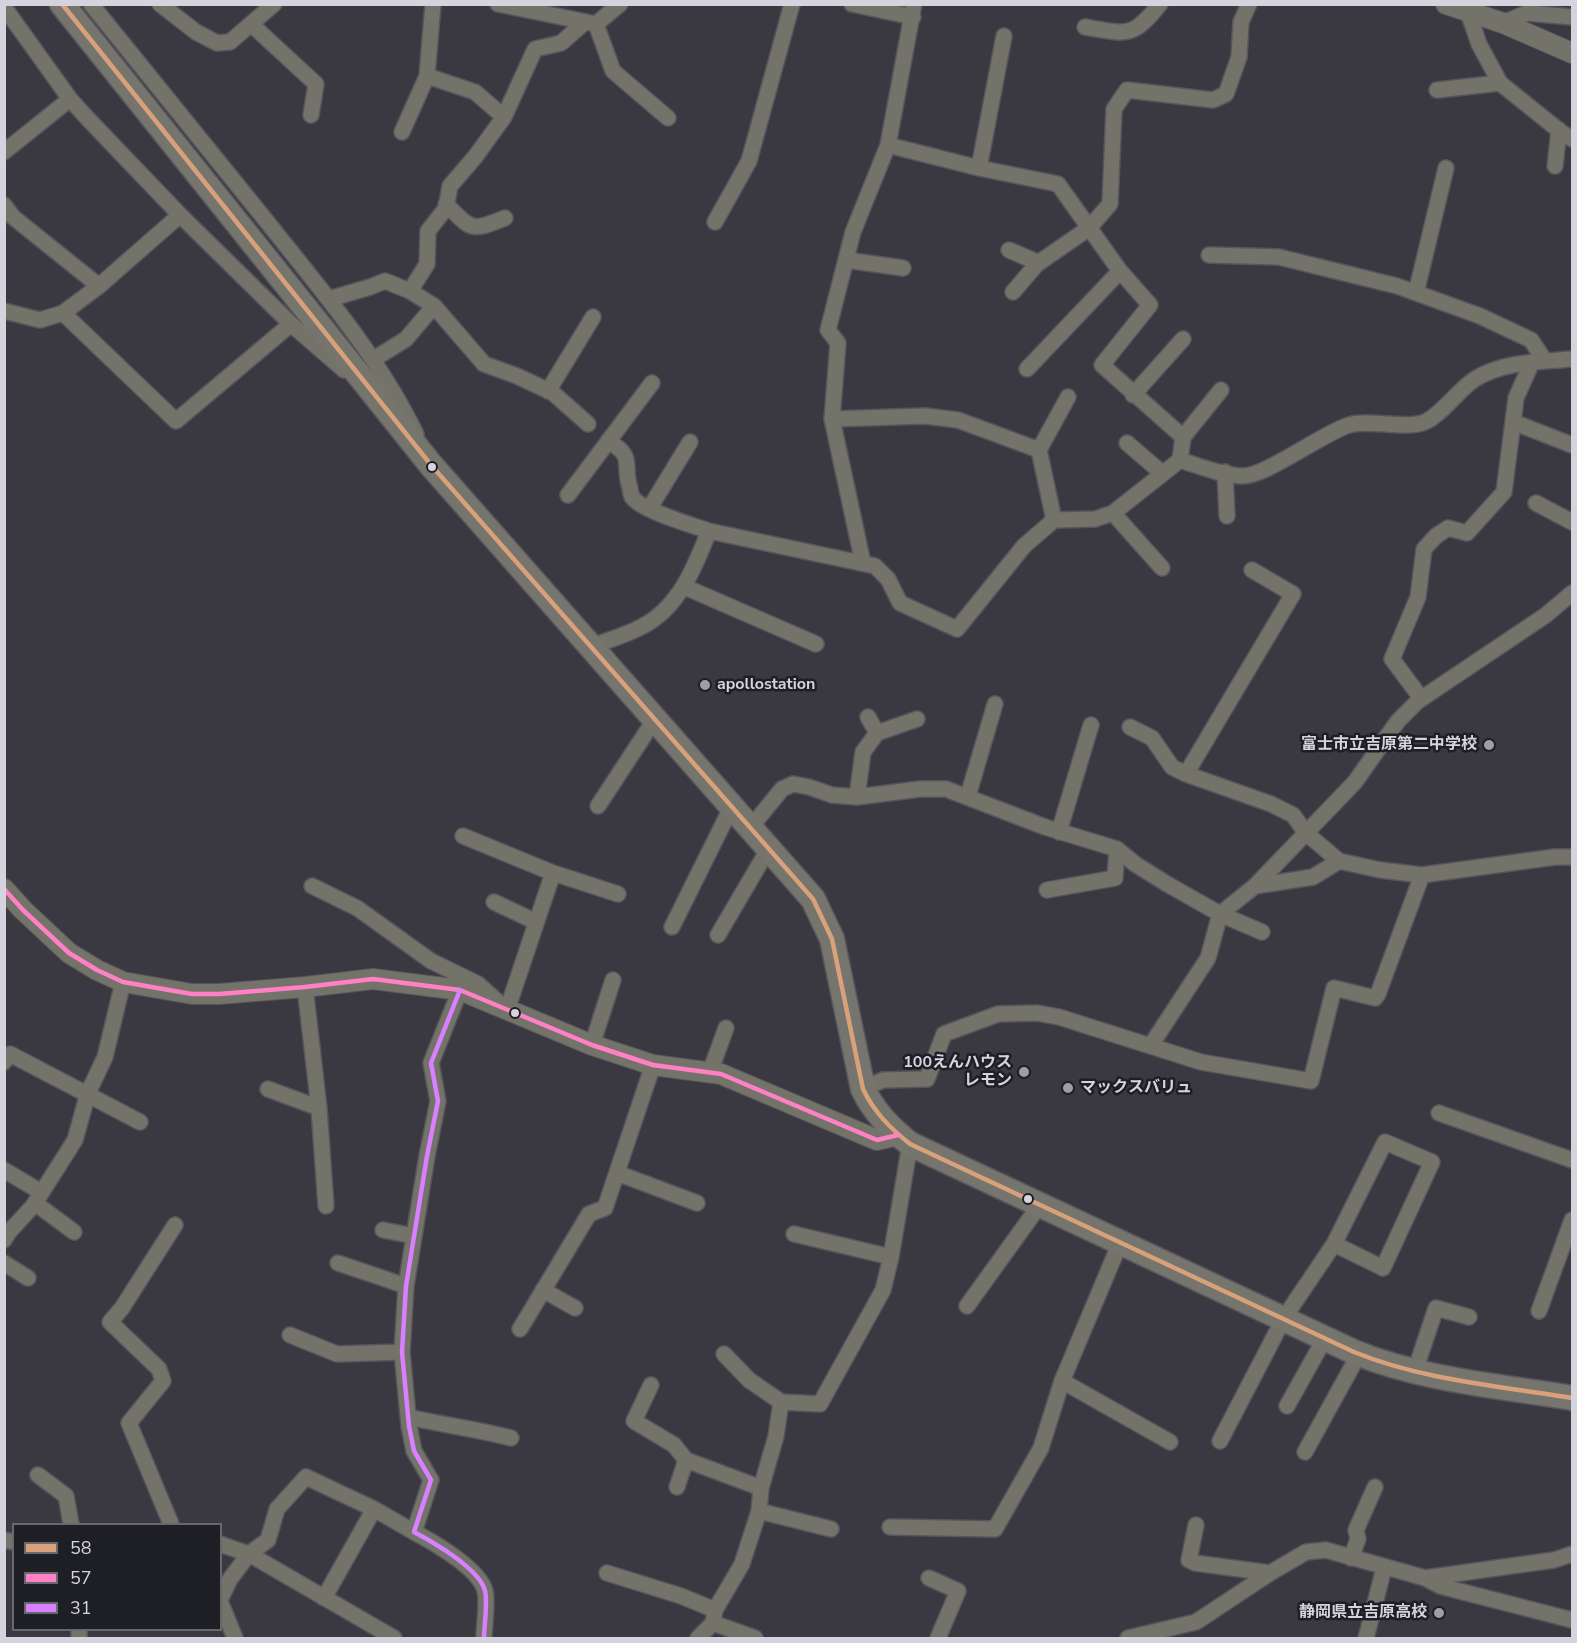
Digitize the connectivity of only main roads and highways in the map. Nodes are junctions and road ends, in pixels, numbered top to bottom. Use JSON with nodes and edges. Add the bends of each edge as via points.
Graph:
{"nodes":[{"id":1,"x":62,"y":4,"type":"edge"},
{"id":2,"x":1572,"y":1398,"type":"edge"}],
"edges":[{"from":1,"to":2,"type":"main road","via":[[431,465],[813,898],[832,939],[862,1089],[882,1119],[904,1140],[1359,1354],[1415,1371]]}]}
